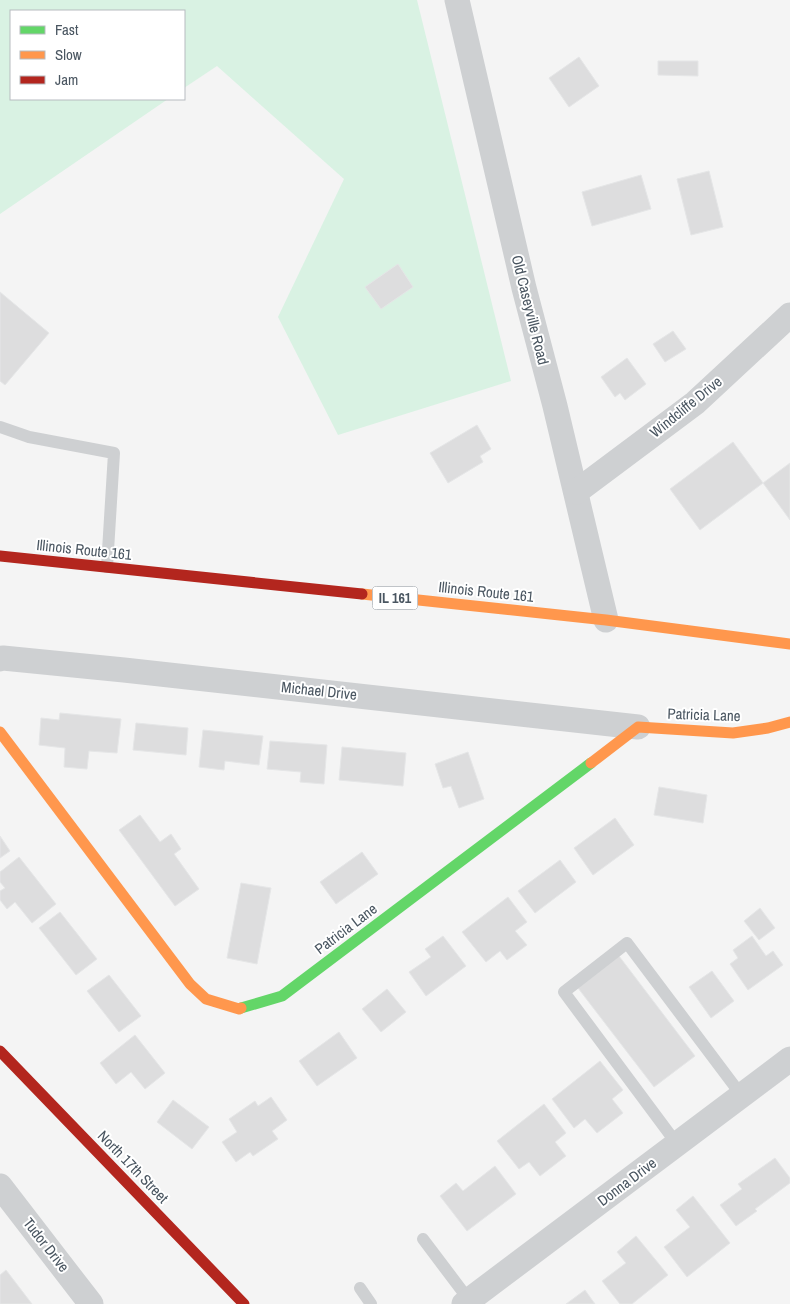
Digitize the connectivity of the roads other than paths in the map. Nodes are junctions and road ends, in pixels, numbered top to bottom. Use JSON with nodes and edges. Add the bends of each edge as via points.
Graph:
{"nodes":[{"id":1,"x":458,"y":0,"type":"edge"},
{"id":2,"x":790,"y":316,"type":"edge"},
{"id":3,"x":0,"y":426,"type":"edge"},
{"id":4,"x":576,"y":492,"type":"junction"},
{"id":5,"x":0,"y":556,"type":"edge"},
{"id":6,"x":107,"y":567,"type":"junction"},
{"id":7,"x":606,"y":620,"type":"junction"},
{"id":8,"x":790,"y":644,"type":"edge"},
{"id":9,"x":0,"y":659,"type":"edge"},
{"id":10,"x":790,"y":722,"type":"edge"},
{"id":11,"x":638,"y":727,"type":"junction"},
{"id":12,"x":0,"y":732,"type":"edge"},
{"id":13,"x":0,"y":1051,"type":"edge"},
{"id":14,"x":790,"y":1059,"type":"edge"},
{"id":15,"x":742,"y":1096,"type":"junction"},
{"id":16,"x":676,"y":1144,"type":"junction"},
{"id":17,"x":0,"y":1186,"type":"edge"},
{"id":18,"x":424,"y":1239,"type":"dead end"},
{"id":19,"x":360,"y":1288,"type":"dead end"},
{"id":20,"x":466,"y":1302,"type":"edge"},
{"id":21,"x":92,"y":1304,"type":"edge"},
{"id":22,"x":244,"y":1304,"type":"edge"},
{"id":23,"x":372,"y":1304,"type":"edge"}],
"edges":[{"from":1,"to":4,"type":"street","name":"Old Caseyville Road","via":[[524,288]]},
{"from":2,"to":4,"type":"street","name":"Windcliffe Drive","via":[[695,403]]},
{"from":3,"to":6,"type":"lane","via":[[28,437],[114,453]]},
{"from":4,"to":7,"type":"street","name":"Old Caseyville Road"},
{"from":5,"to":6,"type":"street","name":"Illinois Route 161","number":"IL 161"},
{"from":6,"to":7,"type":"street","name":"Illinois Route 161","number":"IL 161"},
{"from":7,"to":8,"type":"street","name":"Illinois Route 161","number":"IL 161"},
{"from":9,"to":11,"type":"street","name":"Michael Drive"},
{"from":10,"to":11,"type":"street","name":"Patricia Lane","via":[[733,733]]},
{"from":11,"to":12,"type":"street","name":"Patricia Lane","via":[[282,996],[239,1009],[206,999],[190,984]]},
{"from":13,"to":22,"type":"street","name":"North 17th Street"},
{"from":14,"to":15,"type":"street","name":"Donna Drive"},
{"from":15,"to":16,"type":"street","name":"Donna Drive"},
{"from":15,"to":16,"type":"lane","via":[[627,943],[564,992]]},
{"from":16,"to":20,"type":"street","name":"Donna Drive"},
{"from":17,"to":21,"type":"street","name":"Tudor Drive"},
{"from":18,"to":20,"type":"lane"},
{"from":19,"to":23,"type":"lane"}]}
